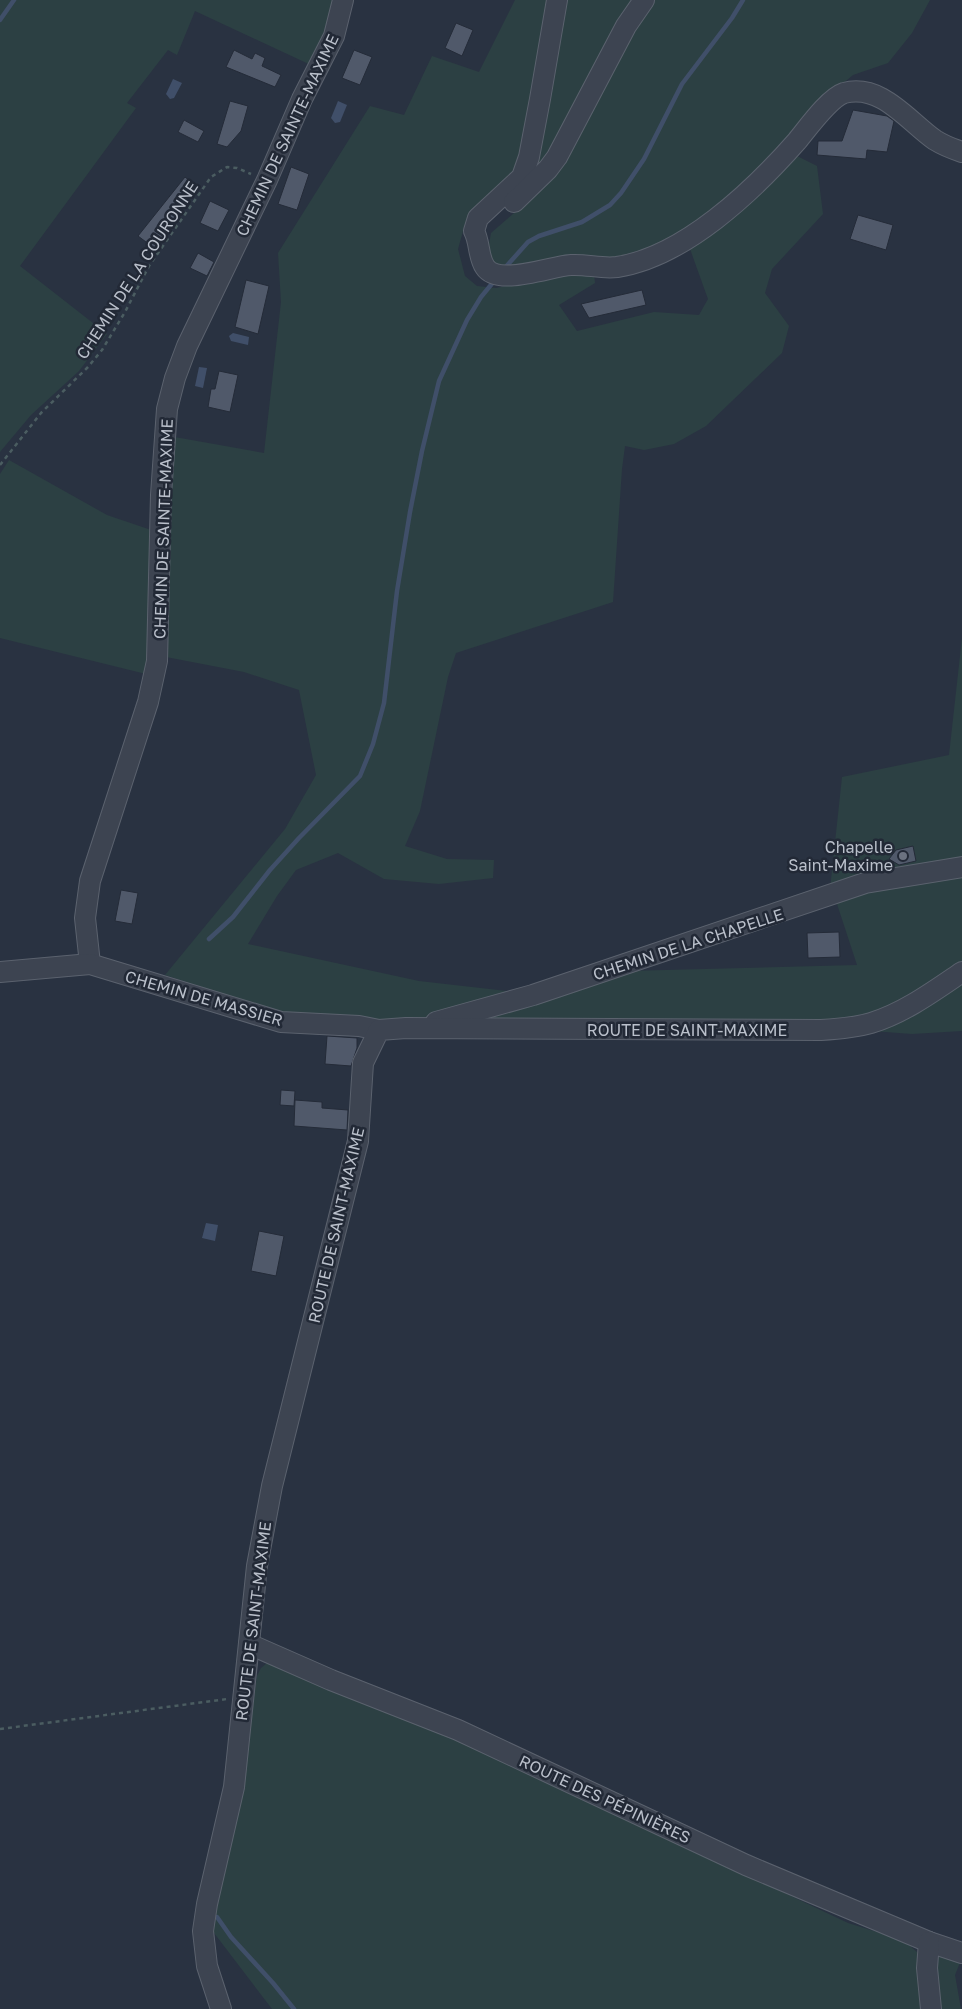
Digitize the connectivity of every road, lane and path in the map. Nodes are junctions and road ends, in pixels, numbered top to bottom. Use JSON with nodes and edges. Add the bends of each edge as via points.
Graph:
{"nodes":[{"id":1,"x":343,"y":0,"type":"edge"},
{"id":2,"x":557,"y":0,"type":"edge"},
{"id":3,"x":644,"y":0,"type":"edge"},
{"id":4,"x":962,"y":152,"type":"edge"},
{"id":5,"x":267,"y":180,"type":"junction"},
{"id":6,"x":478,"y":238,"type":"junction"},
{"id":7,"x":0,"y":464,"type":"edge"},
{"id":8,"x":962,"y":867,"type":"edge"},
{"id":9,"x":90,"y":964,"type":"junction"},
{"id":10,"x":0,"y":972,"type":"edge"},
{"id":11,"x":962,"y":972,"type":"edge"},
{"id":12,"x":415,"y":1028,"type":"junction"},
{"id":13,"x":378,"y":1030,"type":"junction"},
{"id":14,"x":249,"y":1644,"type":"junction"},
{"id":15,"x":243,"y":1697,"type":"junction"},
{"id":16,"x":0,"y":1729,"type":"edge"},
{"id":17,"x":929,"y":1942,"type":"junction"},
{"id":18,"x":962,"y":1953,"type":"edge"},
{"id":19,"x":220,"y":2009,"type":"edge"},
{"id":20,"x":931,"y":2009,"type":"edge"}],
"edges":[{"from":1,"to":5,"type":"street","name":"CHEMIN DE SAINTE-MAXIME","via":[[334,36]]},
{"from":2,"to":6,"type":"street","via":[[529,157],[522,177],[478,218],[474,231]]},
{"from":3,"to":6,"type":"street","via":[[626,26],[557,157],[523,195],[487,225]]},
{"from":4,"to":6,"type":"street","via":[[935,140],[888,101],[864,92],[844,93],[756,183],[704,227],[678,245],[643,261],[616,267],[572,265],[501,276],[486,269]]},
{"from":5,"to":7,"type":"path","name":"CHEMIN DE LA COURONNE","via":[[227,167],[211,177],[149,266],[102,350],[41,413]]},
{"from":5,"to":9,"type":"street","name":"CHEMIN DE SAINTE-MAXIME","via":[[188,346],[167,409],[161,495],[158,661],[148,702],[90,881],[85,918]]},
{"from":8,"to":12,"type":"street","name":"CHEMIN DE LA CHAPELLE","via":[[875,875],[865,883],[533,994]]},
{"from":9,"to":10,"type":"street"},
{"from":9,"to":13,"type":"street","name":"CHEMIN DE MASSIER","via":[[282,1022]]},
{"from":11,"to":12,"type":"street","name":"ROUTE DE SAINT-MAXIME","via":[[893,1014],[850,1028]]},
{"from":12,"to":13,"type":"street","name":"ROUTE DE SAINT-MAXIME"},
{"from":13,"to":14,"type":"street","name":"ROUTE DE SAINT-MAXIME","via":[[364,1062],[358,1140],[262,1535]]},
{"from":14,"to":15,"type":"street","name":"ROUTE DE SAINT-MAXIME"},
{"from":14,"to":17,"type":"street","name":"ROUTE DES PÉPINIÈRES","via":[[458,1730],[746,1865]]},
{"from":15,"to":16,"type":"path"},
{"from":15,"to":19,"type":"street","name":"ROUTE DE SAINT-MAXIME","via":[[234,1787],[203,1931],[208,1966]]},
{"from":17,"to":18,"type":"street","name":"ROUTE DES PÉPINIÈRES"},
{"from":17,"to":20,"type":"street","via":[[927,1968]]}]}
